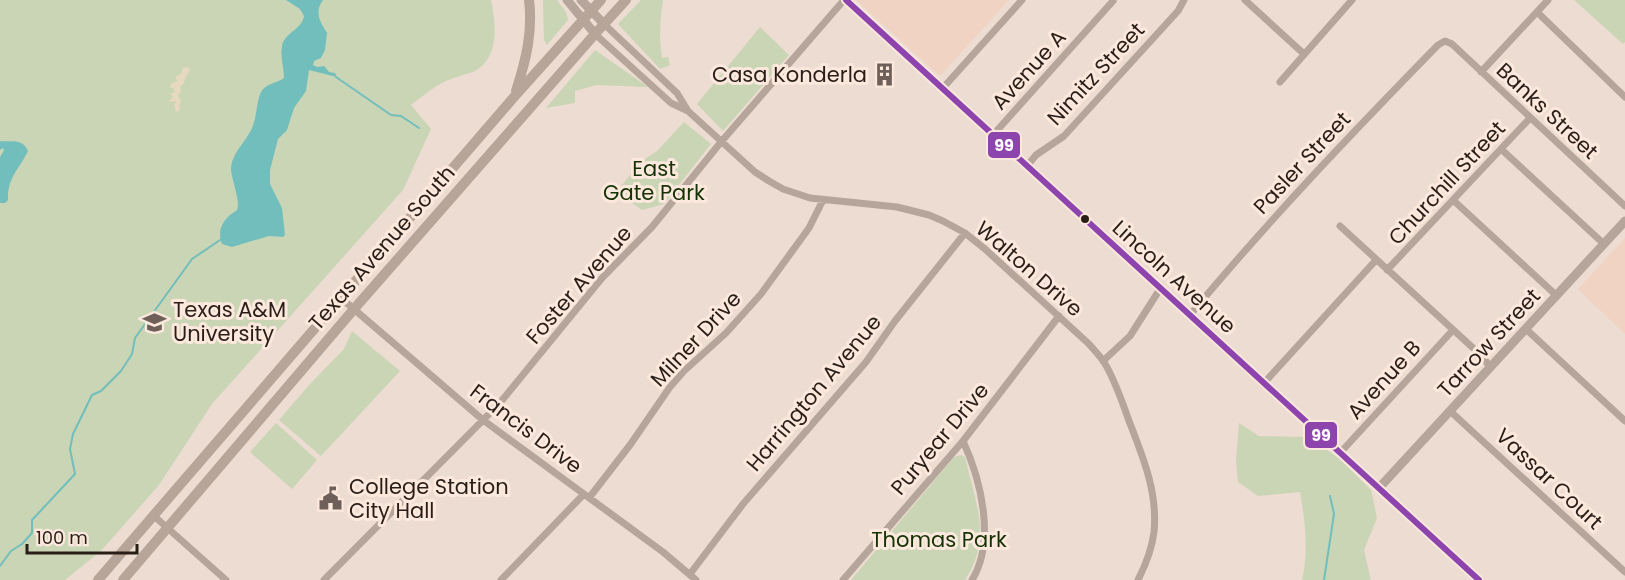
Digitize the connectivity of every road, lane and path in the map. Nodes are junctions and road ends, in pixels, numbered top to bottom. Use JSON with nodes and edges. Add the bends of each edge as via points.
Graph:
{"nodes":[{"id":1,"x":529,"y":0,"type":"edge"},
{"id":2,"x":567,"y":0,"type":"edge"},
{"id":3,"x":581,"y":0,"type":"edge"},
{"id":4,"x":601,"y":0,"type":"edge"},
{"id":5,"x":626,"y":0,"type":"edge"},
{"id":6,"x":845,"y":0,"type":"edge"},
{"id":7,"x":1022,"y":0,"type":"edge"},
{"id":8,"x":1184,"y":0,"type":"edge"},
{"id":9,"x":1245,"y":0,"type":"edge"},
{"id":10,"x":1352,"y":0,"type":"edge"},
{"id":11,"x":1548,"y":0,"type":"edge"},
{"id":12,"x":1113,"y":1,"type":"edge"},
{"id":13,"x":1537,"y":12,"type":"junction"},
{"id":14,"x":587,"y":16,"type":"junction"},
{"id":15,"x":604,"y":24,"type":"junction"},
{"id":16,"x":594,"y":34,"type":"junction"},
{"id":17,"x":1445,"y":41,"type":"joint"},
{"id":18,"x":1304,"y":54,"type":"junction"},
{"id":19,"x":1481,"y":72,"type":"junction"},
{"id":20,"x":1280,"y":82,"type":"dead end"},
{"id":21,"x":942,"y":89,"type":"junction"},
{"id":22,"x":514,"y":97,"type":"junction"},
{"id":23,"x":1625,"y":97,"type":"edge"},
{"id":24,"x":687,"y":111,"type":"junction"},
{"id":25,"x":1530,"y":118,"type":"junction"},
{"id":26,"x":993,"y":135,"type":"junction"},
{"id":27,"x":721,"y":142,"type":"junction"},
{"id":28,"x":1501,"y":149,"type":"junction"},
{"id":29,"x":1027,"y":166,"type":"junction"},
{"id":30,"x":445,"y":177,"type":"junction"},
{"id":31,"x":458,"y":190,"type":"junction"},
{"id":32,"x":823,"y":200,"type":"junction"},
{"id":33,"x":1453,"y":200,"type":"junction"},
{"id":34,"x":1625,"y":206,"type":"edge"},
{"id":35,"x":1625,"y":221,"type":"edge"},
{"id":36,"x":1340,"y":226,"type":"dead end"},
{"id":37,"x":965,"y":233,"type":"junction"},
{"id":38,"x":1604,"y":244,"type":"junction"},
{"id":39,"x":1376,"y":260,"type":"junction"},
{"id":40,"x":1387,"y":270,"type":"junction"},
{"id":41,"x":1160,"y":289,"type":"junction"},
{"id":42,"x":1557,"y":296,"type":"junction"},
{"id":43,"x":341,"y":298,"type":"junction"},
{"id":44,"x":354,"y":309,"type":"junction"},
{"id":45,"x":1190,"y":315,"type":"junction"},
{"id":46,"x":1059,"y":316,"type":"junction"},
{"id":47,"x":1526,"y":329,"type":"junction"},
{"id":48,"x":1453,"y":330,"type":"junction"},
{"id":49,"x":1103,"y":361,"type":"junction"},
{"id":50,"x":1490,"y":368,"type":"junction"},
{"id":51,"x":1264,"y":383,"type":"junction"},
{"id":52,"x":1450,"y":411,"type":"junction"},
{"id":53,"x":483,"y":420,"type":"junction"},
{"id":54,"x":1625,"y":421,"type":"edge"},
{"id":55,"x":963,"y":441,"type":"junction"},
{"id":56,"x":1340,"y":453,"type":"junction"},
{"id":57,"x":1379,"y":488,"type":"junction"},
{"id":58,"x":587,"y":496,"type":"junction"},
{"id":59,"x":154,"y":516,"type":"junction"},
{"id":60,"x":167,"y":528,"type":"junction"},
{"id":61,"x":1625,"y":572,"type":"edge"},
{"id":62,"x":690,"y":574,"type":"junction"},
{"id":63,"x":98,"y":580,"type":"edge"},
{"id":64,"x":123,"y":580,"type":"edge"},
{"id":65,"x":226,"y":580,"type":"edge"},
{"id":66,"x":324,"y":580,"type":"edge"},
{"id":67,"x":501,"y":580,"type":"edge"},
{"id":68,"x":696,"y":580,"type":"edge"},
{"id":69,"x":843,"y":580,"type":"edge"},
{"id":70,"x":972,"y":580,"type":"edge"},
{"id":71,"x":1138,"y":580,"type":"edge"},
{"id":72,"x":1479,"y":580,"type":"edge"}],
"edges":[{"from":1,"to":22,"type":"main road","via":[[528,49]]},
{"from":2,"to":14,"type":"street"},
{"from":3,"to":14,"type":"street"},
{"from":4,"to":14,"type":"main road","name":"Texas Avenue South"},
{"from":5,"to":15,"type":"main road","name":"Texas Avenue South"},
{"from":6,"to":21,"type":"street","name":"Lincoln Avenue"},
{"from":6,"to":27,"type":"street","name":"Foster Avenue"},
{"from":7,"to":21,"type":"street"},
{"from":8,"to":29,"type":"street","name":"Nimitz Street","via":[[1064,136]]},
{"from":9,"to":18,"type":"street"},
{"from":10,"to":18,"type":"street"},
{"from":11,"to":13,"type":"street"},
{"from":12,"to":26,"type":"street","name":"Avenue A"},
{"from":13,"to":19,"type":"street"},
{"from":13,"to":23,"type":"street"},
{"from":14,"to":15,"type":"street"},
{"from":14,"to":16,"type":"street"},
{"from":14,"to":22,"type":"main road","name":"Texas Avenue South"},
{"from":15,"to":16,"type":"main road","name":"Texas Avenue South"},
{"from":15,"to":24,"type":"street","name":"Walton Drive","via":[[677,93]]},
{"from":16,"to":24,"type":"street","name":"Walton Drive","via":[[671,103]]},
{"from":16,"to":31,"type":"main road","name":"Texas Avenue South"},
{"from":17,"to":19,"type":"street","name":"Banks Street"},
{"from":17,"to":45,"type":"street","name":"Pasler Street","via":[[1366,119],[1236,259]]},
{"from":18,"to":20,"type":"street"},
{"from":19,"to":25,"type":"street","name":"Banks Street"},
{"from":21,"to":26,"type":"street","name":"Lincoln Avenue"},
{"from":22,"to":30,"type":"main road","name":"Texas Avenue South"},
{"from":24,"to":27,"type":"street","name":"Walton Drive"},
{"from":25,"to":28,"type":"street","name":"Churchill Street"},
{"from":25,"to":34,"type":"street","name":"Banks Street"},
{"from":26,"to":29,"type":"street","name":"Lincoln Avenue"},
{"from":27,"to":32,"type":"street","name":"Walton Drive","via":[[770,181],[798,195]]},
{"from":27,"to":53,"type":"street","name":"Foster Avenue"},
{"from":28,"to":33,"type":"street","name":"Churchill Street"},
{"from":28,"to":38,"type":"street"},
{"from":29,"to":41,"type":"street","name":"Lincoln Avenue"},
{"from":30,"to":31,"type":"main road"},
{"from":30,"to":43,"type":"main road","name":"Texas Avenue South"},
{"from":31,"to":44,"type":"main road","name":"Texas Avenue South"},
{"from":32,"to":37,"type":"street","name":"Walton Drive","via":[[914,211]]},
{"from":32,"to":58,"type":"street","name":"Milner Drive","via":[[809,228],[761,294],[670,387],[630,445]]},
{"from":33,"to":40,"type":"street","name":"Churchill Street"},
{"from":33,"to":42,"type":"street"},
{"from":35,"to":38,"type":"street","name":"Tarrow Street"},
{"from":36,"to":39,"type":"street"},
{"from":37,"to":46,"type":"street","name":"Walton Drive"},
{"from":37,"to":62,"type":"street","name":"Harrington Avenue","via":[[866,362],[743,504]]},
{"from":38,"to":42,"type":"street","name":"Tarrow Street"},
{"from":39,"to":40,"type":"street"},
{"from":39,"to":51,"type":"street","name":"Churchill Street"},
{"from":40,"to":48,"type":"street"},
{"from":41,"to":45,"type":"street","name":"Lincoln Avenue"},
{"from":41,"to":49,"type":"street","via":[[1130,336]]},
{"from":42,"to":47,"type":"street","name":"Tarrow Street"},
{"from":43,"to":44,"type":"street","name":"Francis Drive"},
{"from":43,"to":59,"type":"main road","name":"Texas Avenue South"},
{"from":44,"to":53,"type":"street","name":"Francis Drive"},
{"from":44,"to":60,"type":"main road","name":"Texas Avenue South"},
{"from":45,"to":51,"type":"street","name":"Lincoln Avenue"},
{"from":46,"to":49,"type":"street","name":"Walton Drive"},
{"from":46,"to":55,"type":"street","name":"Puryear Drive"},
{"from":47,"to":50,"type":"street","name":"Tarrow Street"},
{"from":47,"to":54,"type":"street"},
{"from":48,"to":50,"type":"street"},
{"from":48,"to":56,"type":"street","name":"Avenue B"},
{"from":49,"to":71,"type":"street","name":"Walton Drive","via":[[1117,387],[1143,459],[1154,506],[1152,542]]},
{"from":50,"to":52,"type":"street","name":"Tarrow Street"},
{"from":51,"to":56,"type":"street","name":"Lincoln Avenue"},
{"from":52,"to":57,"type":"street","name":"Tarrow Street"},
{"from":52,"to":61,"type":"street","name":"Vassar Court"},
{"from":53,"to":58,"type":"street","name":"Francis Drive"},
{"from":53,"to":66,"type":"street","name":"Foster Avenue"},
{"from":55,"to":69,"type":"street","name":"Puryear Drive"},
{"from":55,"to":70,"type":"street","via":[[984,510],[986,530],[980,563]]},
{"from":56,"to":57,"type":"street","name":"Lincoln Avenue"},
{"from":57,"to":72,"type":"street","name":"Lincoln Avenue"},
{"from":58,"to":62,"type":"street","name":"Francis Drive"},
{"from":58,"to":67,"type":"street","name":"Milner Drive"},
{"from":59,"to":60,"type":"street"},
{"from":59,"to":63,"type":"main road","name":"Texas Avenue South"},
{"from":60,"to":64,"type":"main road","name":"Texas Avenue South"},
{"from":60,"to":65,"type":"street"},
{"from":62,"to":68,"type":"street","name":"Francis Drive"}]}
